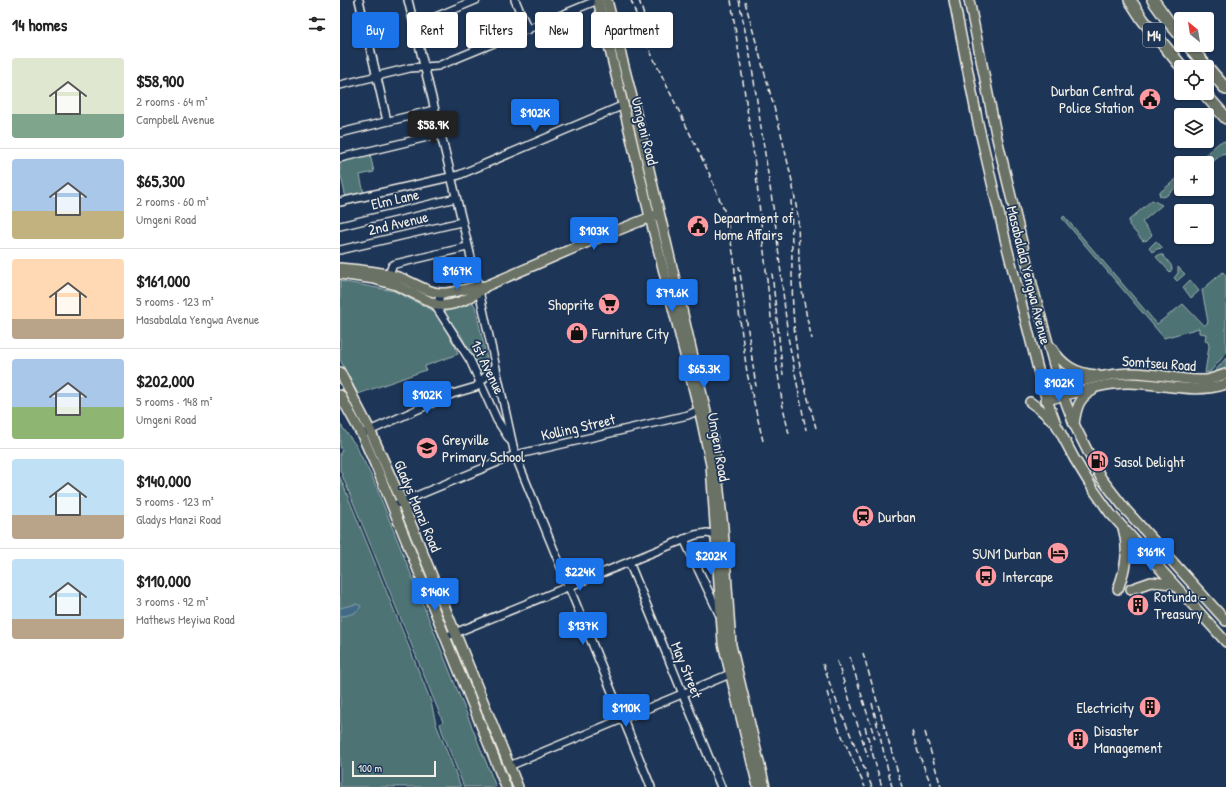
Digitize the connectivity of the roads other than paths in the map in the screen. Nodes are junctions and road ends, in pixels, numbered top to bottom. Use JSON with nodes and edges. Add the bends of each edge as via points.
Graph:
{"nodes":[{"id":1,"x":359,"y":0,"type":"edge"},
{"id":2,"x":408,"y":0,"type":"edge"},
{"id":3,"x":476,"y":0,"type":"edge"},
{"id":4,"x":516,"y":0,"type":"edge"},
{"id":5,"x":598,"y":0,"type":"edge"},
{"id":6,"x":607,"y":0,"type":"edge"},
{"id":7,"x":951,"y":0,"type":"edge"},
{"id":8,"x":954,"y":0,"type":"edge"},
{"id":9,"x":969,"y":0,"type":"edge"},
{"id":10,"x":975,"y":0,"type":"edge"},
{"id":11,"x":1130,"y":0,"type":"edge"},
{"id":12,"x":1153,"y":0,"type":"edge"},
{"id":13,"x":411,"y":12,"type":"edge"},
{"id":14,"x":447,"y":12,"type":"edge"},
{"id":15,"x":1174,"y":28,"type":"edge"},
{"id":16,"x":528,"y":30,"type":"junction"},
{"id":17,"x":419,"y":48,"type":"edge"},
{"id":18,"x":1194,"y":52,"type":"edge"},
{"id":19,"x":1176,"y":60,"type":"edge"},
{"id":20,"x":424,"y":67,"type":"junction"},
{"id":21,"x":377,"y":76,"type":"junction"},
{"id":22,"x":340,"y":85,"type":"edge"},
{"id":23,"x":1226,"y":89,"type":"edge"},
{"id":24,"x":974,"y":99,"type":"junction"},
{"id":25,"x":1210,"y":100,"type":"edge"},
{"id":26,"x":624,"y":105,"type":"junction"},
{"id":27,"x":434,"y":110,"type":"junction"},
{"id":28,"x":1226,"y":118,"type":"edge"},
{"id":29,"x":387,"y":121,"type":"junction"},
{"id":30,"x":340,"y":133,"type":"edge"},
{"id":31,"x":440,"y":134,"type":"junction"},
{"id":32,"x":996,"y":134,"type":"junction"},
{"id":33,"x":340,"y":158,"type":"edge"},
{"id":34,"x":450,"y":176,"type":"junction"},
{"id":35,"x":456,"y":198,"type":"junction"},
{"id":36,"x":340,"y":202,"type":"edge"},
{"id":37,"x":655,"y":216,"type":"junction"},
{"id":38,"x":461,"y":222,"type":"junction"},
{"id":39,"x":340,"y":226,"type":"edge"},
{"id":40,"x":468,"y":247,"type":"junction"},
{"id":41,"x":340,"y":250,"type":"edge"},
{"id":42,"x":340,"y":268,"type":"edge"},
{"id":43,"x":340,"y":274,"type":"edge"},
{"id":44,"x":388,"y":278,"type":"junction"},
{"id":45,"x":481,"y":288,"type":"junction"},
{"id":46,"x":441,"y":293,"type":"junction"},
{"id":47,"x":437,"y":305,"type":"junction"},
{"id":48,"x":1047,"y":340,"type":"junction"},
{"id":49,"x":496,"y":366,"type":"junction"},
{"id":50,"x":340,"y":372,"type":"edge"},
{"id":51,"x":1226,"y":374,"type":"edge"},
{"id":52,"x":1110,"y":375,"type":"junction"},
{"id":53,"x":481,"y":382,"type":"junction"},
{"id":54,"x":1112,"y":384,"type":"junction"},
{"id":55,"x":1226,"y":384,"type":"edge"},
{"id":56,"x":1043,"y":390,"type":"junction"},
{"id":57,"x":1061,"y":392,"type":"junction"},
{"id":58,"x":340,"y":395,"type":"edge"},
{"id":59,"x":1046,"y":400,"type":"junction"},
{"id":60,"x":1030,"y":402,"type":"dead end"},
{"id":61,"x":702,"y":408,"type":"junction"},
{"id":62,"x":1056,"y":424,"type":"junction"},
{"id":63,"x":1074,"y":424,"type":"junction"},
{"id":64,"x":370,"y":430,"type":"junction"},
{"id":65,"x":362,"y":435,"type":"junction"},
{"id":66,"x":511,"y":442,"type":"junction"},
{"id":67,"x":515,"y":455,"type":"junction"},
{"id":68,"x":402,"y":502,"type":"junction"},
{"id":69,"x":392,"y":506,"type":"junction"},
{"id":70,"x":1123,"y":527,"type":"junction"},
{"id":71,"x":716,"y":535,"type":"junction"},
{"id":72,"x":684,"y":539,"type":"junction"},
{"id":73,"x":629,"y":562,"type":"junction"},
{"id":74,"x":1173,"y":584,"type":"junction"},
{"id":75,"x":569,"y":587,"type":"junction"},
{"id":76,"x":1118,"y":589,"type":"dead end"},
{"id":77,"x":1132,"y":589,"type":"dead end"},
{"id":78,"x":721,"y":620,"type":"junction"},
{"id":79,"x":1226,"y":621,"type":"edge"},
{"id":80,"x":455,"y":633,"type":"junction"},
{"id":81,"x":445,"y":637,"type":"junction"},
{"id":82,"x":1226,"y":642,"type":"edge"},
{"id":83,"x":730,"y":674,"type":"junction"},
{"id":84,"x":683,"y":694,"type":"junction"},
{"id":85,"x":624,"y":719,"type":"junction"},
{"id":86,"x":511,"y":764,"type":"junction"},
{"id":87,"x":498,"y":770,"type":"junction"},
{"id":88,"x":506,"y":787,"type":"edge"},
{"id":89,"x":518,"y":787,"type":"edge"},
{"id":90,"x":651,"y":787,"type":"edge"},
{"id":91,"x":721,"y":787,"type":"edge"},
{"id":92,"x":758,"y":787,"type":"edge"},
{"id":93,"x":765,"y":787,"type":"edge"}],
"edges":[{"from":1,"to":21,"type":"street"},
{"from":2,"to":13,"type":"street"},
{"from":3,"to":14,"type":"street"},
{"from":4,"to":16,"type":"street"},
{"from":5,"to":16,"type":"street"},
{"from":5,"to":26,"type":"main road","name":"Umgeni Road"},
{"from":6,"to":37,"type":"main road","name":"Umgeni Road","via":[[633,101]]},
{"from":7,"to":24,"type":"main road"},
{"from":8,"to":24,"type":"main road","name":"Masabalala Yengwa Avenue"},
{"from":9,"to":32,"type":"main road","name":"Masabalala Yengwa Avenue"},
{"from":10,"to":32,"type":"main road"},
{"from":11,"to":19,"type":"highway","number":"M4"},
{"from":12,"to":15,"type":"highway","number":"M4"},
{"from":16,"to":20,"type":"street","via":[[438,66]]},
{"from":17,"to":20,"type":"street"},
{"from":18,"to":23,"type":"highway"},
{"from":20,"to":21,"type":"street"},
{"from":20,"to":27,"type":"street"},
{"from":21,"to":22,"type":"street"},
{"from":21,"to":29,"type":"street"},
{"from":24,"to":56,"type":"main road","name":"Masabalala Yengwa Avenue","via":[[1007,247]]},
{"from":25,"to":28,"type":"highway"},
{"from":26,"to":34,"type":"street","via":[[466,173]]},
{"from":26,"to":37,"type":"main road","name":"Umgeni Road"},
{"from":27,"to":29,"type":"street"},
{"from":27,"to":31,"type":"street"},
{"from":29,"to":30,"type":"street"},
{"from":31,"to":33,"type":"street"},
{"from":31,"to":34,"type":"street"},
{"from":32,"to":48,"type":"main road","name":"Masabalala Yengwa Avenue"},
{"from":34,"to":35,"type":"street"},
{"from":34,"to":36,"type":"street"},
{"from":35,"to":38,"type":"street"},
{"from":35,"to":39,"type":"street","name":"Elm Lane"},
{"from":37,"to":45,"type":"main road"},
{"from":37,"to":61,"type":"main road","name":"Umgeni Road"},
{"from":38,"to":40,"type":"street"},
{"from":38,"to":41,"type":"street","name":"2nd Avenue"},
{"from":40,"to":44,"type":"street","via":[[395,264]]},
{"from":40,"to":45,"type":"street"},
{"from":42,"to":44,"type":"main road"},
{"from":43,"to":44,"type":"main road"},
{"from":44,"to":46,"type":"main road","via":[[399,277]]},
{"from":44,"to":47,"type":"main road","via":[[396,285]]},
{"from":45,"to":46,"type":"main road"},
{"from":45,"to":47,"type":"main road","via":[[449,305]]},
{"from":45,"to":49,"type":"street"},
{"from":46,"to":47,"type":"street"},
{"from":47,"to":53,"type":"street","name":"1st Avenue","via":[[464,348]]},
{"from":48,"to":52,"type":"main road","via":[[1059,358],[1071,369],[1088,374]]},
{"from":48,"to":57,"type":"main road","name":"Masabalala Yengwa Avenue"},
{"from":49,"to":53,"type":"street"},
{"from":49,"to":66,"type":"street"},
{"from":50,"to":64,"type":"main road","name":"Gladys Manzi Road"},
{"from":51,"to":52,"type":"main road","name":"Somtseu Road","via":[[1208,380],[1133,373]]},
{"from":52,"to":57,"type":"main road","name":"Somtseu Road"},
{"from":53,"to":64,"type":"street"},
{"from":53,"to":66,"type":"street","name":"1st Avenue","via":[[497,420]]},
{"from":54,"to":55,"type":"main road","name":"Somtseu Road","via":[[1140,383],[1197,389]]},
{"from":54,"to":57,"type":"main road","name":"Somtseu Road"},
{"from":54,"to":63,"type":"main road","via":[[1093,390],[1082,398],[1077,407]]},
{"from":56,"to":57,"type":"main road","name":"Somtseu Road"},
{"from":56,"to":59,"type":"main road","name":"Masabalala Yengwa Avenue"},
{"from":57,"to":59,"type":"main road","name":"Somtseu Road"},
{"from":57,"to":63,"type":"main road","name":"Masabalala Yengwa Avenue"},
{"from":58,"to":65,"type":"main road","name":"Gladys Manzi Road"},
{"from":59,"to":62,"type":"main road","name":"Masabalala Yengwa Avenue"},
{"from":60,"to":62,"type":"main road"},
{"from":61,"to":67,"type":"street","name":"Kolling Street","via":[[688,414]]},
{"from":61,"to":71,"type":"main road","name":"Umgeni Road","via":[[711,465]]},
{"from":61,"to":93,"type":"main road","name":"Umgeni Road","via":[[717,462],[731,645]]},
{"from":62,"to":70,"type":"main road","name":"Masabalala Yengwa Avenue","via":[[1093,490]]},
{"from":63,"to":79,"type":"main road","name":"Masabalala Yengwa Avenue","via":[[1113,494]]},
{"from":64,"to":65,"type":"street"},
{"from":64,"to":68,"type":"main road","name":"Gladys Manzi Road"},
{"from":65,"to":69,"type":"main road","name":"Gladys Manzi Road"},
{"from":66,"to":67,"type":"street"},
{"from":67,"to":68,"type":"street","name":"Kolling Street"},
{"from":67,"to":75,"type":"street"},
{"from":68,"to":69,"type":"street","name":"Kolling Street"},
{"from":68,"to":80,"type":"main road","name":"Gladys Manzi Road"},
{"from":69,"to":81,"type":"main road","name":"Gladys Manzi Road"},
{"from":70,"to":74,"type":"main road","name":"Masabalala Yengwa Avenue"},
{"from":70,"to":76,"type":"main road","via":[[1127,557]]},
{"from":71,"to":72,"type":"street","via":[[701,533]]},
{"from":71,"to":78,"type":"main road","name":"Umgeni Road"},
{"from":72,"to":73,"type":"street"},
{"from":72,"to":78,"type":"street"},
{"from":73,"to":75,"type":"street"},
{"from":73,"to":84,"type":"street","name":"May Street"},
{"from":74,"to":77,"type":"main road","via":[[1151,582]]},
{"from":74,"to":82,"type":"main road","name":"Masabalala Yengwa Avenue"},
{"from":75,"to":80,"type":"street"},
{"from":75,"to":85,"type":"street"},
{"from":78,"to":83,"type":"main road","name":"Umgeni Road"},
{"from":80,"to":81,"type":"street"},
{"from":80,"to":86,"type":"main road","name":"Gladys Manzi Road"},
{"from":81,"to":87,"type":"main road","name":"Gladys Manzi Road"},
{"from":83,"to":84,"type":"street"},
{"from":83,"to":92,"type":"main road","name":"Umgeni Road"},
{"from":84,"to":85,"type":"street"},
{"from":84,"to":91,"type":"street","name":"May Street"},
{"from":85,"to":86,"type":"street"},
{"from":85,"to":90,"type":"street"},
{"from":86,"to":87,"type":"main road"},
{"from":86,"to":89,"type":"main road","name":"Gladys Manzi Road"},
{"from":87,"to":88,"type":"main road","name":"Gladys Manzi Road"}]}
